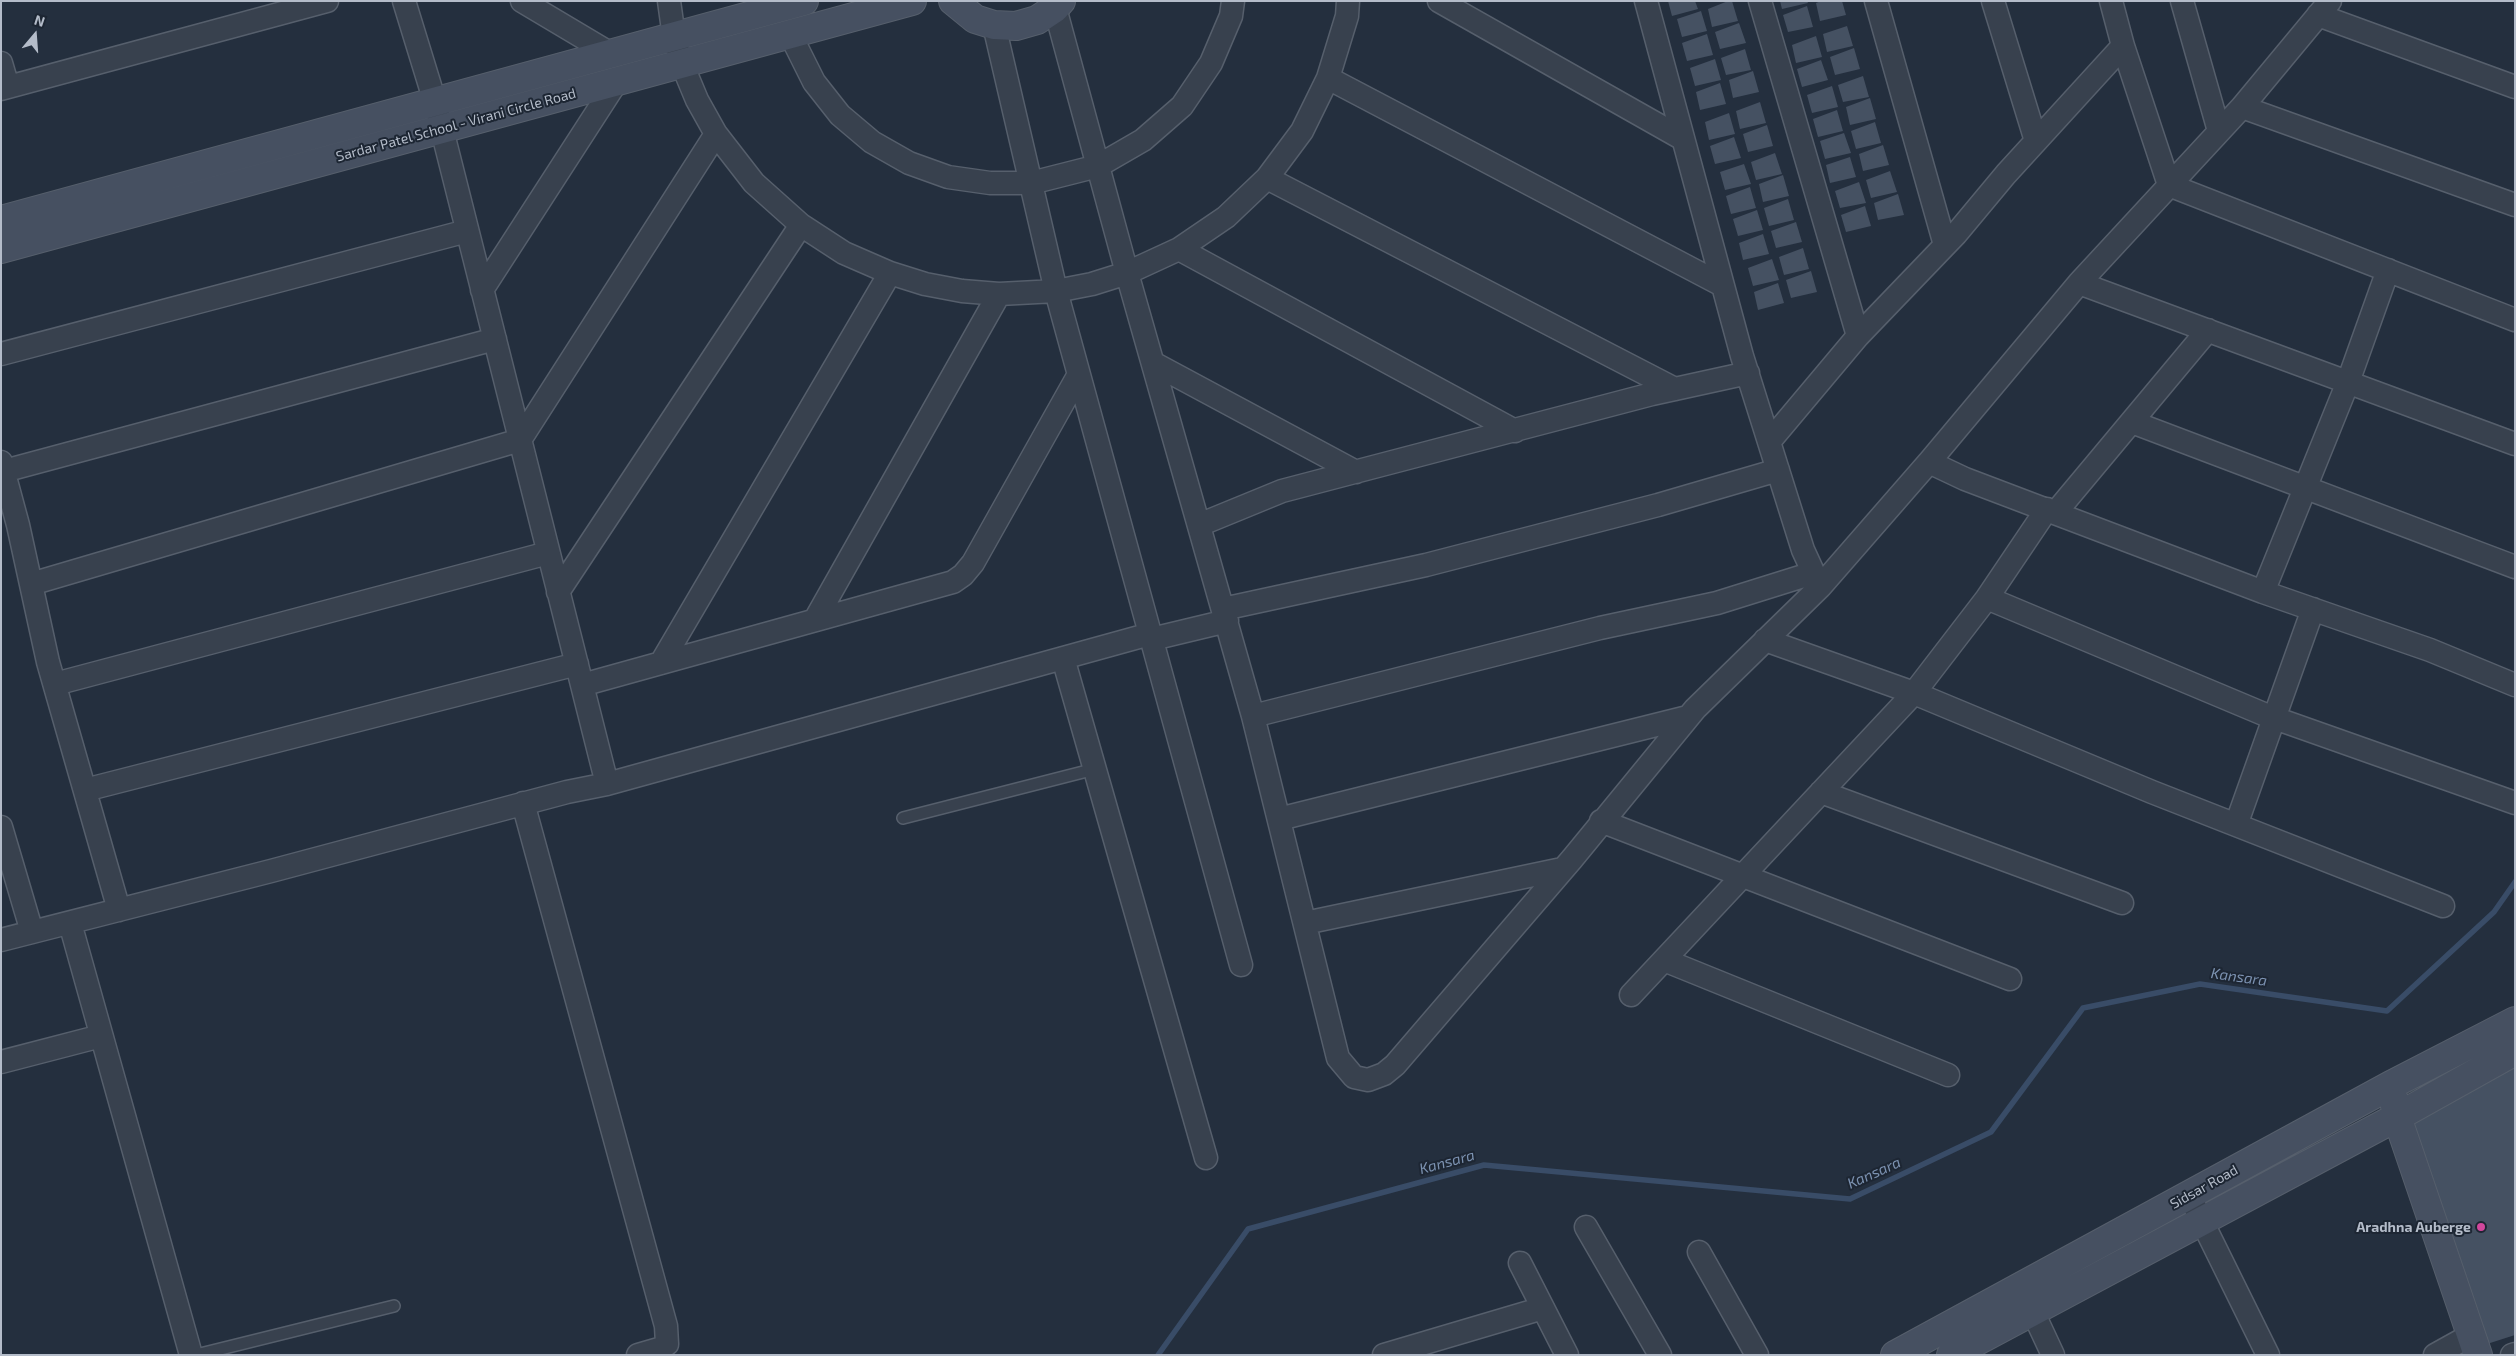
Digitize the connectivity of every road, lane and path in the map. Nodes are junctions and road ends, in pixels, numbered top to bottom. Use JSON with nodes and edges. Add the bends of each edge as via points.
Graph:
{"nodes":[{"id":1,"x":327,"y":1,"type":"edge"},
{"id":2,"x":404,"y":1,"type":"edge"},
{"id":3,"x":522,"y":1,"type":"edge"},
{"id":4,"x":669,"y":1,"type":"edge"},
{"id":5,"x":912,"y":1,"type":"edge"},
{"id":6,"x":953,"y":1,"type":"edge"},
{"id":7,"x":1233,"y":1,"type":"edge"},
{"id":8,"x":1348,"y":1,"type":"edge"},
{"id":9,"x":1439,"y":1,"type":"edge"},
{"id":10,"x":1646,"y":1,"type":"edge"},
{"id":11,"x":1760,"y":1,"type":"edge"},
{"id":12,"x":1876,"y":1,"type":"edge"},
{"id":13,"x":1993,"y":1,"type":"edge"},
{"id":14,"x":2111,"y":1,"type":"edge"},
{"id":15,"x":2182,"y":1,"type":"edge"},
{"id":16,"x":788,"y":3,"type":"edge"},
{"id":17,"x":1058,"y":5,"type":"edge"},
{"id":18,"x":2324,"y":8,"type":"edge"},
{"id":19,"x":994,"y":25,"type":"junction"},
{"id":20,"x":790,"y":34,"type":"junction"},
{"id":21,"x":674,"y":37,"type":"junction"},
{"id":22,"x":2123,"y":46,"type":"junction"},
{"id":23,"x":612,"y":54,"type":"junction"},
{"id":24,"x":1,"y":63,"type":"edge"},
{"id":25,"x":682,"y":64,"type":"junction"},
{"id":26,"x":1328,"y":78,"type":"junction"},
{"id":27,"x":617,"y":82,"type":"junction"},
{"id":28,"x":2515,"y":87,"type":"edge"},
{"id":29,"x":5,"y":88,"type":"edge"},
{"id":30,"x":435,"y":102,"type":"junction"},
{"id":31,"x":2242,"y":107,"type":"junction"},
{"id":32,"x":442,"y":129,"type":"junction"},
{"id":33,"x":2219,"y":131,"type":"junction"},
{"id":34,"x":716,"y":134,"type":"junction"},
{"id":35,"x":1683,"y":139,"type":"junction"},
{"id":36,"x":2036,"y":141,"type":"junction"},
{"id":37,"x":233,"y":157,"type":"junction"},
{"id":38,"x":1098,"y":166,"type":"junction"},
{"id":39,"x":1267,"y":178,"type":"junction"},
{"id":40,"x":1031,"y":183,"type":"junction"},
{"id":41,"x":240,"y":184,"type":"junction"},
{"id":42,"x":2169,"y":185,"type":"junction"},
{"id":43,"x":2515,"y":205,"type":"edge"},
{"id":44,"x":1,"y":220,"type":"edge"},
{"id":45,"x":801,"y":225,"type":"junction"},
{"id":46,"x":467,"y":231,"type":"junction"},
{"id":47,"x":1945,"y":245,"type":"junction"},
{"id":48,"x":1,"y":249,"type":"edge"},
{"id":49,"x":1179,"y":249,"type":"junction"},
{"id":50,"x":2388,"y":270,"type":"junction"},
{"id":51,"x":890,"y":273,"type":"junction"},
{"id":52,"x":1127,"y":274,"type":"junction"},
{"id":53,"x":2079,"y":283,"type":"junction"},
{"id":54,"x":1722,"y":285,"type":"junction"},
{"id":55,"x":482,"y":290,"type":"junction"},
{"id":56,"x":1056,"y":291,"type":"junction"},
{"id":57,"x":999,"y":294,"type":"junction"},
{"id":58,"x":2515,"y":320,"type":"edge"},
{"id":59,"x":2208,"y":330,"type":"junction"},
{"id":60,"x":1858,"y":336,"type":"junction"},
{"id":61,"x":495,"y":339,"type":"junction"},
{"id":62,"x":1,"y":354,"type":"edge"},
{"id":63,"x":1153,"y":363,"type":"junction"},
{"id":64,"x":1748,"y":373,"type":"junction"},
{"id":65,"x":1078,"y":376,"type":"junction"},
{"id":66,"x":2348,"y":382,"type":"junction"},
{"id":67,"x":1675,"y":389,"type":"junction"},
{"id":68,"x":2132,"y":422,"type":"junction"},
{"id":69,"x":1515,"y":431,"type":"junction"},
{"id":70,"x":520,"y":440,"type":"junction"},
{"id":71,"x":1769,"y":442,"type":"junction"},
{"id":72,"x":2515,"y":444,"type":"edge"},
{"id":73,"x":1929,"y":462,"type":"junction"},
{"id":74,"x":2,"y":466,"type":"edge"},
{"id":75,"x":1778,"y":470,"type":"junction"},
{"id":76,"x":1356,"y":472,"type":"junction"},
{"id":77,"x":2306,"y":488,"type":"junction"},
{"id":78,"x":2051,"y":511,"type":"junction"},
{"id":79,"x":1199,"y":525,"type":"junction"},
{"id":80,"x":548,"y":553,"type":"junction"},
{"id":81,"x":2515,"y":567,"type":"edge"},
{"id":82,"x":1816,"y":580,"type":"junction"},
{"id":83,"x":31,"y":584,"type":"junction"},
{"id":84,"x":558,"y":592,"type":"junction"},
{"id":85,"x":2263,"y":592,"type":"junction"},
{"id":86,"x":1986,"y":598,"type":"junction"},
{"id":87,"x":2313,"y":609,"type":"junction"},
{"id":88,"x":1225,"y":615,"type":"junction"},
{"id":89,"x":815,"y":620,"type":"junction"},
{"id":90,"x":1151,"y":637,"type":"junction"},
{"id":91,"x":1765,"y":640,"type":"junction"},
{"id":92,"x":1063,"y":658,"type":"junction"},
{"id":93,"x":661,"y":663,"type":"junction"},
{"id":94,"x":579,"y":674,"type":"junction"},
{"id":95,"x":54,"y":684,"type":"junction"},
{"id":96,"x":2515,"y":685,"type":"edge"},
{"id":97,"x":1914,"y":693,"type":"junction"},
{"id":98,"x":1254,"y":716,"type":"junction"},
{"id":99,"x":1688,"y":717,"type":"junction"},
{"id":100,"x":2275,"y":719,"type":"junction"},
{"id":101,"x":1094,"y":769,"type":"junction"},
{"id":102,"x":607,"y":784,"type":"junction"},
{"id":103,"x":85,"y":790,"type":"junction"},
{"id":104,"x":1821,"y":792,"type":"junction"},
{"id":105,"x":2515,"y":802,"type":"edge"},
{"id":106,"x":524,"y":803,"type":"junction"},
{"id":107,"x":903,"y":818,"type":"dead end"},
{"id":108,"x":1279,"y":819,"type":"junction"},
{"id":109,"x":1601,"y":821,"type":"junction"},
{"id":110,"x":2236,"y":825,"type":"junction"},
{"id":111,"x":1,"y":827,"type":"edge"},
{"id":112,"x":1562,"y":869,"type":"junction"},
{"id":113,"x":1742,"y":876,"type":"junction"},
{"id":114,"x":2122,"y":903,"type":"dead end"},
{"id":115,"x":2443,"y":906,"type":"dead end"},
{"id":116,"x":119,"y":910,"type":"junction"},
{"id":117,"x":70,"y":923,"type":"junction"},
{"id":118,"x":1305,"y":923,"type":"junction"},
{"id":119,"x":32,"y":932,"type":"junction"},
{"id":120,"x":1,"y":940,"type":"edge"},
{"id":121,"x":1664,"y":960,"type":"junction"},
{"id":122,"x":1241,"y":964,"type":"dead end"},
{"id":123,"x":2010,"y":979,"type":"dead end"},
{"id":124,"x":1631,"y":995,"type":"dead end"},
{"id":125,"x":2515,"y":1021,"type":"edge"},
{"id":126,"x":101,"y":1036,"type":"junction"},
{"id":127,"x":2515,"y":1051,"type":"edge"},
{"id":128,"x":1,"y":1062,"type":"edge"},
{"id":129,"x":1948,"y":1075,"type":"dead end"},
{"id":130,"x":2391,"y":1085,"type":"junction"},
{"id":131,"x":2397,"y":1117,"type":"junction"},
{"id":132,"x":1206,"y":1158,"type":"dead end"},
{"id":133,"x":2189,"y":1195,"type":"junction"},
{"id":134,"x":2203,"y":1220,"type":"junction"},
{"id":135,"x":1586,"y":1227,"type":"dead end"},
{"id":136,"x":1699,"y":1252,"type":"dead end"},
{"id":137,"x":1520,"y":1263,"type":"dead end"},
{"id":138,"x":2021,"y":1286,"type":"junction"},
{"id":139,"x":394,"y":1306,"type":"dead end"},
{"id":140,"x":1543,"y":1308,"type":"junction"},
{"id":141,"x":2033,"y":1312,"type":"junction"},
{"id":142,"x":2475,"y":1345,"type":"edge"},
{"id":143,"x":192,"y":1355,"type":"edge"},
{"id":144,"x":196,"y":1355,"type":"edge"},
{"id":145,"x":638,"y":1355,"type":"edge"},
{"id":146,"x":1384,"y":1355,"type":"edge"},
{"id":147,"x":1567,"y":1355,"type":"edge"},
{"id":148,"x":1660,"y":1355,"type":"edge"},
{"id":149,"x":1757,"y":1355,"type":"edge"},
{"id":150,"x":1895,"y":1355,"type":"edge"},
{"id":151,"x":1951,"y":1355,"type":"edge"},
{"id":152,"x":2053,"y":1355,"type":"edge"},
{"id":153,"x":2268,"y":1355,"type":"edge"},
{"id":154,"x":2435,"y":1355,"type":"edge"}],
"edges":[{"from":1,"to":29,"type":"street"},
{"from":2,"to":30,"type":"street"},
{"from":3,"to":23,"type":"street"},
{"from":4,"to":21,"type":"street"},
{"from":5,"to":20,"type":"street","name":"Sardar Patel School - Virani Circle Road"},
{"from":6,"to":19,"type":"street","via":[[975,19]]},
{"from":7,"to":38,"type":"street","via":[[1231,16],[1211,63],[1182,106],[1143,140]]},
{"from":8,"to":26,"type":"street","via":[[1347,16]]},
{"from":9,"to":35,"type":"street"},
{"from":10,"to":35,"type":"street"},
{"from":11,"to":60,"type":"street"},
{"from":12,"to":47,"type":"street"},
{"from":13,"to":36,"type":"street"},
{"from":14,"to":22,"type":"street"},
{"from":15,"to":33,"type":"street"},
{"from":16,"to":21,"type":"street"},
{"from":17,"to":19,"type":"street","via":[[1037,20]]},
{"from":17,"to":38,"type":"street"},
{"from":18,"to":28,"type":"street"},
{"from":18,"to":31,"type":"street"},
{"from":19,"to":40,"type":"street"},
{"from":20,"to":25,"type":"street","name":"Sardar Patel School - Virani Circle Road"},
{"from":20,"to":40,"type":"street","via":[[814,82],[840,115],[872,142],[909,162],[948,177],[990,183]]},
{"from":21,"to":23,"type":"street"},
{"from":21,"to":25,"type":"street"},
{"from":22,"to":36,"type":"street"},
{"from":22,"to":42,"type":"street"},
{"from":23,"to":30,"type":"street"},
{"from":24,"to":29,"type":"street"},
{"from":25,"to":27,"type":"street","name":"Sardar Patel School - Virani Circle Road"},
{"from":25,"to":34,"type":"street"},
{"from":26,"to":39,"type":"street","via":[[1302,131]]},
{"from":26,"to":54,"type":"street"},
{"from":27,"to":32,"type":"street","name":"Sardar Patel School - Virani Circle Road"},
{"from":27,"to":55,"type":"street"},
{"from":30,"to":32,"type":"street"},
{"from":30,"to":37,"type":"street"},
{"from":31,"to":33,"type":"street"},
{"from":31,"to":43,"type":"street"},
{"from":32,"to":41,"type":"street","name":"Sardar Patel School - Virani Circle Road"},
{"from":32,"to":46,"type":"street"},
{"from":33,"to":42,"type":"street"},
{"from":34,"to":45,"type":"street","via":[[754,183]]},
{"from":34,"to":70,"type":"street"},
{"from":35,"to":54,"type":"street"},
{"from":36,"to":47,"type":"street"},
{"from":37,"to":41,"type":"street"},
{"from":37,"to":44,"type":"street"},
{"from":38,"to":40,"type":"street"},
{"from":38,"to":52,"type":"street"},
{"from":39,"to":49,"type":"street","via":[[1226,217]]},
{"from":39,"to":67,"type":"street"},
{"from":40,"to":56,"type":"street"},
{"from":41,"to":48,"type":"street","name":"Sardar Patel School - Virani Circle Road"},
{"from":42,"to":50,"type":"street"},
{"from":42,"to":53,"type":"street"},
{"from":45,"to":51,"type":"street","via":[[844,253]]},
{"from":45,"to":84,"type":"street"},
{"from":46,"to":55,"type":"street"},
{"from":46,"to":62,"type":"street"},
{"from":47,"to":60,"type":"street"},
{"from":49,"to":52,"type":"street"},
{"from":49,"to":69,"type":"street"},
{"from":50,"to":58,"type":"street"},
{"from":50,"to":66,"type":"street"},
{"from":51,"to":57,"type":"street","via":[[935,286]]},
{"from":51,"to":93,"type":"street"},
{"from":52,"to":56,"type":"street"},
{"from":52,"to":63,"type":"street"},
{"from":53,"to":59,"type":"street"},
{"from":53,"to":73,"type":"street"},
{"from":54,"to":64,"type":"street"},
{"from":55,"to":61,"type":"street"},
{"from":56,"to":57,"type":"street"},
{"from":56,"to":65,"type":"street"},
{"from":57,"to":89,"type":"street"},
{"from":59,"to":66,"type":"street"},
{"from":59,"to":68,"type":"street"},
{"from":60,"to":71,"type":"street"},
{"from":61,"to":70,"type":"street"},
{"from":61,"to":74,"type":"street"},
{"from":63,"to":76,"type":"street"},
{"from":63,"to":79,"type":"street"},
{"from":64,"to":67,"type":"street"},
{"from":64,"to":71,"type":"street"},
{"from":65,"to":89,"type":"street","via":[[973,563],[963,575],[953,582]]},
{"from":65,"to":90,"type":"street"},
{"from":66,"to":72,"type":"street"},
{"from":66,"to":77,"type":"street"},
{"from":67,"to":69,"type":"street"},
{"from":68,"to":77,"type":"street"},
{"from":68,"to":78,"type":"street"},
{"from":69,"to":76,"type":"street"},
{"from":70,"to":80,"type":"street"},
{"from":70,"to":83,"type":"street"},
{"from":71,"to":75,"type":"street"},
{"from":73,"to":78,"type":"street"},
{"from":73,"to":82,"type":"street"},
{"from":74,"to":83,"type":"street"},
{"from":75,"to":82,"type":"street"},
{"from":75,"to":88,"type":"street","via":[[1658,505]]},
{"from":76,"to":79,"type":"street","via":[[1282,491]]},
{"from":77,"to":81,"type":"street"},
{"from":77,"to":85,"type":"street"},
{"from":78,"to":85,"type":"street"},
{"from":78,"to":86,"type":"street"},
{"from":79,"to":88,"type":"street"},
{"from":80,"to":84,"type":"street"},
{"from":80,"to":95,"type":"street"},
{"from":82,"to":91,"type":"street"},
{"from":82,"to":98,"type":"street","via":[[1600,628]]},
{"from":83,"to":95,"type":"street"},
{"from":84,"to":94,"type":"street"},
{"from":85,"to":87,"type":"street"},
{"from":86,"to":97,"type":"street"},
{"from":86,"to":100,"type":"street"},
{"from":87,"to":96,"type":"street","via":[[2430,650]]},
{"from":87,"to":100,"type":"street"},
{"from":88,"to":90,"type":"street"},
{"from":88,"to":98,"type":"street"},
{"from":89,"to":93,"type":"street"},
{"from":90,"to":92,"type":"street"},
{"from":90,"to":122,"type":"street"},
{"from":91,"to":97,"type":"street"},
{"from":91,"to":99,"type":"street"},
{"from":92,"to":101,"type":"street"},
{"from":92,"to":102,"type":"street"},
{"from":93,"to":94,"type":"street"},
{"from":94,"to":102,"type":"street"},
{"from":94,"to":103,"type":"street"},
{"from":95,"to":103,"type":"street"},
{"from":97,"to":104,"type":"street"},
{"from":97,"to":110,"type":"street"},
{"from":98,"to":108,"type":"street"},
{"from":99,"to":108,"type":"street"},
{"from":99,"to":109,"type":"street"},
{"from":100,"to":105,"type":"street"},
{"from":100,"to":110,"type":"street"},
{"from":101,"to":107,"type":"lane"},
{"from":101,"to":132,"type":"street"},
{"from":102,"to":106,"type":"street"},
{"from":103,"to":116,"type":"street"},
{"from":104,"to":113,"type":"street"},
{"from":104,"to":114,"type":"street"},
{"from":106,"to":116,"type":"street"},
{"from":106,"to":145,"type":"street","via":[[666,1326],[666,1344]]},
{"from":108,"to":118,"type":"street"},
{"from":109,"to":112,"type":"street"},
{"from":109,"to":113,"type":"street"},
{"from":110,"to":115,"type":"street"},
{"from":111,"to":119,"type":"street"},
{"from":112,"to":118,"type":"street"},
{"from":112,"to":118,"type":"street","via":[[1395,1065],[1384,1074],[1368,1080],[1354,1077],[1338,1058]]},
{"from":113,"to":121,"type":"street"},
{"from":113,"to":123,"type":"street"},
{"from":116,"to":117,"type":"street"},
{"from":117,"to":119,"type":"street"},
{"from":117,"to":126,"type":"street"},
{"from":119,"to":120,"type":"street"},
{"from":121,"to":124,"type":"street"},
{"from":121,"to":129,"type":"street"},
{"from":125,"to":130,"type":"street","name":"Sidsar Road"},
{"from":126,"to":128,"type":"street"},
{"from":126,"to":143,"type":"street"},
{"from":127,"to":131,"type":"street","name":"Sidsar Road"},
{"from":130,"to":131,"type":"street"},
{"from":130,"to":133,"type":"street","name":"Sidsar Road"},
{"from":131,"to":134,"type":"street","name":"Sidsar Road"},
{"from":131,"to":142,"type":"street"},
{"from":133,"to":134,"type":"street"},
{"from":133,"to":138,"type":"street","name":"Sidsar Road"},
{"from":134,"to":141,"type":"street","name":"Sidsar Road"},
{"from":134,"to":153,"type":"street"},
{"from":135,"to":148,"type":"street"},
{"from":136,"to":149,"type":"street"},
{"from":137,"to":140,"type":"street"},
{"from":138,"to":141,"type":"street"},
{"from":138,"to":150,"type":"street","name":"Sidsar Road"},
{"from":139,"to":144,"type":"lane"},
{"from":140,"to":146,"type":"street"},
{"from":140,"to":147,"type":"street"},
{"from":141,"to":151,"type":"street","name":"Sidsar Road"},
{"from":141,"to":152,"type":"street"},
{"from":142,"to":154,"type":"street"}]}
